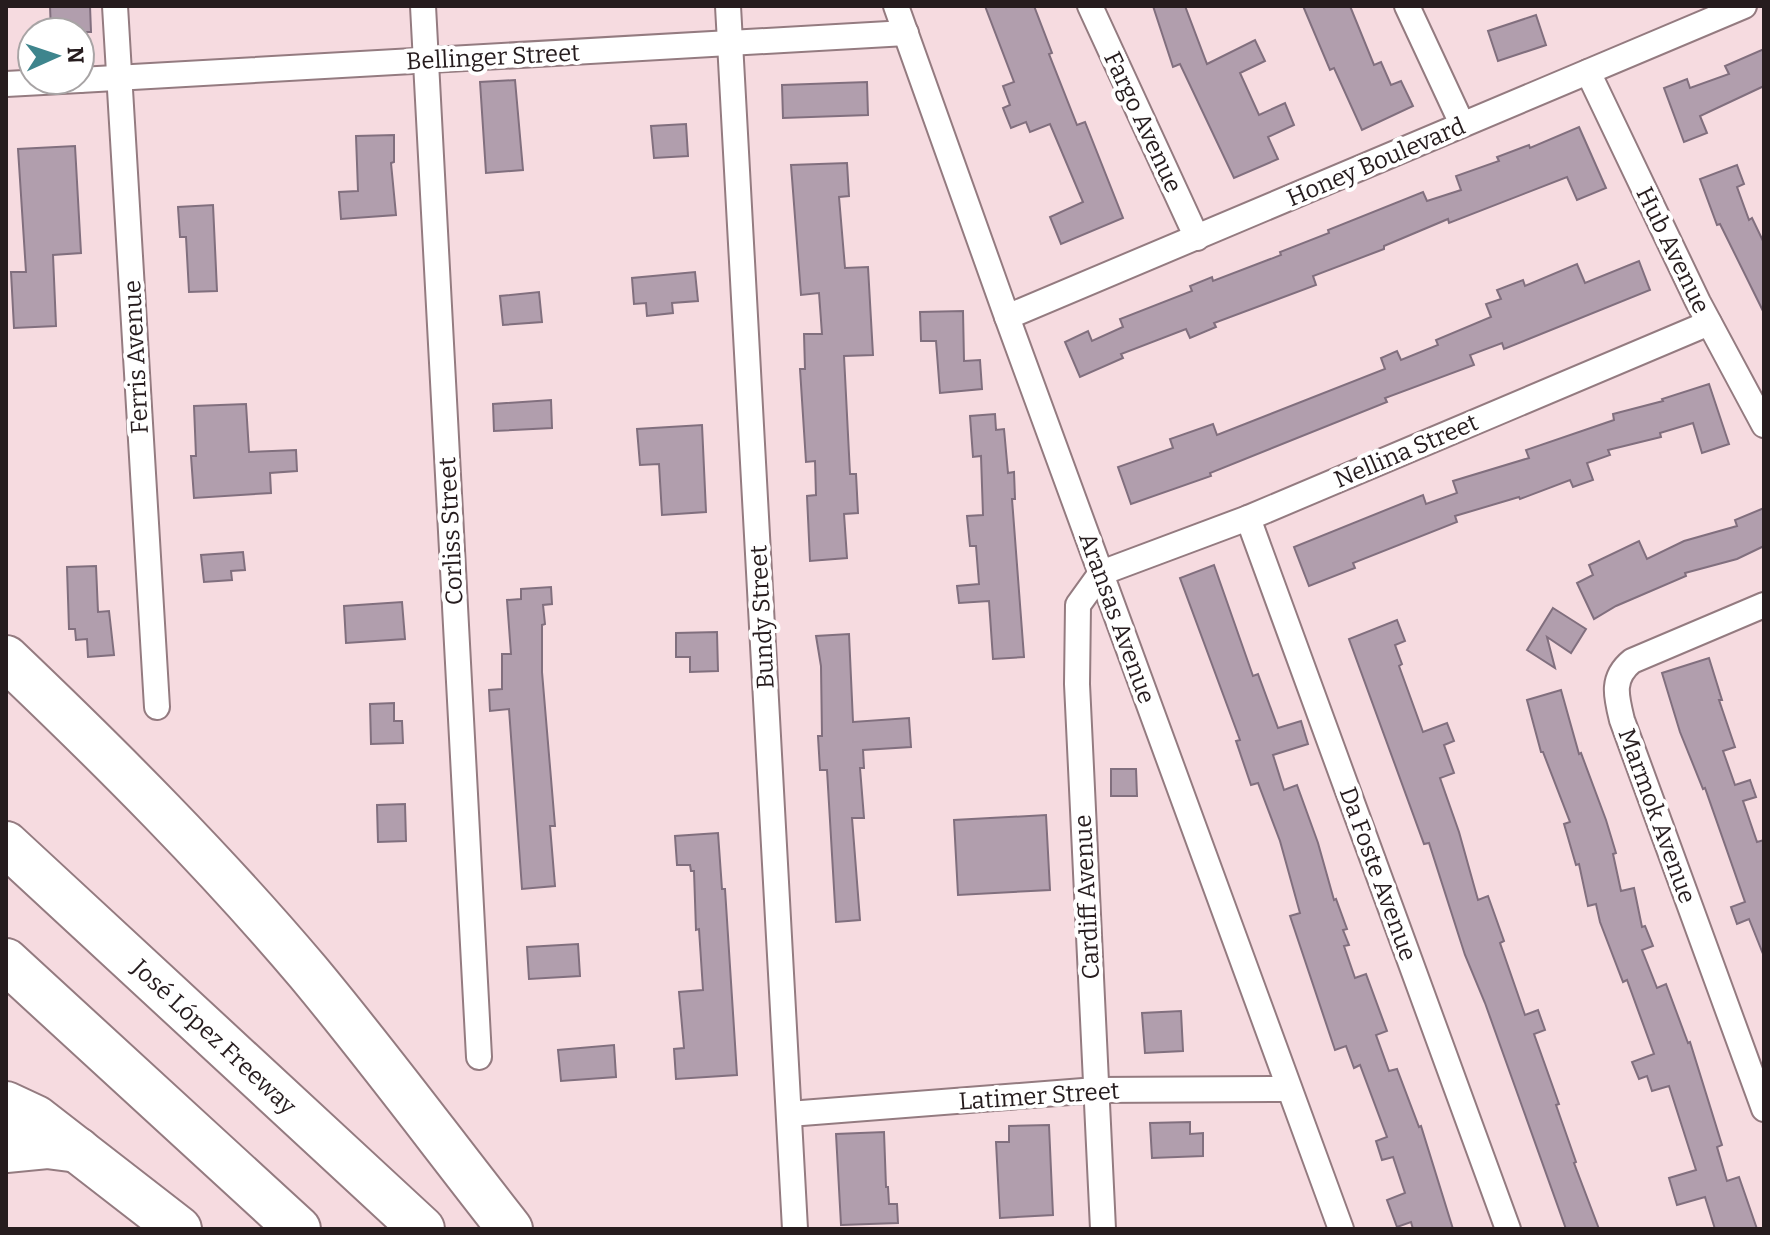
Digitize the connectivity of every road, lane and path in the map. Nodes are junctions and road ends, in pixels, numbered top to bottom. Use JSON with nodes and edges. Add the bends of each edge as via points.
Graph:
{"nodes":[{"id":1,"x":115,"y":6,"type":"edge"},
{"id":2,"x":423,"y":6,"type":"edge"},
{"id":3,"x":728,"y":6,"type":"edge"},
{"id":4,"x":896,"y":6,"type":"edge"},
{"id":5,"x":1090,"y":6,"type":"edge"},
{"id":6,"x":1407,"y":6,"type":"edge"},
{"id":7,"x":1733,"y":8,"type":"edge"},
{"id":8,"x":906,"y":33,"type":"junction"},
{"id":9,"x":730,"y":44,"type":"junction"},
{"id":10,"x":426,"y":61,"type":"junction"},
{"id":11,"x":1588,"y":72,"type":"junction"},
{"id":12,"x":119,"y":78,"type":"junction"},
{"id":13,"x":96,"y":79,"type":"edge"},
{"id":14,"x":1462,"y":124,"type":"junction"},
{"id":15,"x":1197,"y":238,"type":"junction"},
{"id":16,"x":1007,"y":317,"type":"junction"},
{"id":17,"x":1709,"y":323,"type":"junction"},
{"id":18,"x":1764,"y":425,"type":"edge"},
{"id":19,"x":1248,"y":518,"type":"junction"},
{"id":20,"x":1101,"y":573,"type":"junction"},
{"id":21,"x":1764,"y":605,"type":"edge"},
{"id":22,"x":6,"y":658,"type":"edge"},
{"id":23,"x":157,"y":707,"type":"dead end"},
{"id":24,"x":6,"y":844,"type":"edge"},
{"id":25,"x":6,"y":961,"type":"edge"},
{"id":26,"x":479,"y":1057,"type":"dead end"},
{"id":27,"x":1289,"y":1089,"type":"junction"},
{"id":28,"x":1096,"y":1090,"type":"junction"},
{"id":29,"x":6,"y":1104,"type":"edge"},
{"id":30,"x":1764,"y":1109,"type":"edge"},
{"id":31,"x":789,"y":1114,"type":"junction"},
{"id":32,"x":6,"y":1150,"type":"edge"},
{"id":33,"x":78,"y":1150,"type":"junction"},
{"id":34,"x":179,"y":1229,"type":"edge"},
{"id":35,"x":298,"y":1229,"type":"edge"},
{"id":36,"x":422,"y":1229,"type":"edge"},
{"id":37,"x":510,"y":1229,"type":"edge"},
{"id":38,"x":795,"y":1229,"type":"edge"},
{"id":39,"x":1103,"y":1229,"type":"edge"},
{"id":40,"x":1341,"y":1229,"type":"edge"},
{"id":41,"x":1508,"y":1229,"type":"edge"}],
"edges":[{"from":1,"to":12,"type":"street","name":"Ferris Avenue"},
{"from":2,"to":10,"type":"street","name":"Corliss Street"},
{"from":3,"to":9,"type":"street","name":"Bundy Street"},
{"from":4,"to":8,"type":"street","name":"Aransas Avenue"},
{"from":5,"to":15,"type":"street","name":"Fargo Avenue"},
{"from":6,"to":14,"type":"street"},
{"from":7,"to":11,"type":"street","name":"Honey Boulevard"},
{"from":8,"to":9,"type":"street","name":"Bellinger Street"},
{"from":8,"to":16,"type":"street","name":"Aransas Avenue"},
{"from":9,"to":10,"type":"street","name":"Bellinger Street"},
{"from":9,"to":31,"type":"street","name":"Bundy Street"},
{"from":10,"to":12,"type":"street","name":"Bellinger Street"},
{"from":10,"to":26,"type":"street","name":"Corliss Street"},
{"from":11,"to":14,"type":"street","name":"Honey Boulevard"},
{"from":11,"to":17,"type":"street","name":"Hub Avenue"},
{"from":12,"to":13,"type":"street","name":"Bellinger Street"},
{"from":12,"to":23,"type":"street","name":"Ferris Avenue"},
{"from":14,"to":15,"type":"street","name":"Honey Boulevard"},
{"from":15,"to":16,"type":"street","name":"Honey Boulevard"},
{"from":16,"to":20,"type":"street","name":"Aransas Avenue"},
{"from":17,"to":18,"type":"street","name":"Hub Avenue"},
{"from":17,"to":19,"type":"street","name":"Nellina Street"},
{"from":19,"to":20,"type":"street","name":"Nellina Street"},
{"from":19,"to":41,"type":"street","name":"Da Foste Avenue"},
{"from":20,"to":27,"type":"street","name":"Aransas Avenue"},
{"from":20,"to":28,"type":"street","name":"Cardiff Avenue","via":[[1078,605],[1077,684]]},
{"from":21,"to":30,"type":"street","name":"Marmok Avenue","via":[[1632,661],[1619,675],[1615,693]]},
{"from":22,"to":37,"type":"highway","via":[[233,888],[308,973]]},
{"from":24,"to":36,"type":"highway","name":"José López Freeway"},
{"from":25,"to":35,"type":"highway"},
{"from":27,"to":28,"type":"street","name":"Latimer Street"},
{"from":27,"to":40,"type":"street","name":"Aransas Avenue"},
{"from":28,"to":31,"type":"street","name":"Latimer Street"},
{"from":28,"to":39,"type":"street","name":"Cardiff Avenue"},
{"from":29,"to":33,"type":"highway","via":[[36,1118]]},
{"from":31,"to":38,"type":"street","name":"Bundy Street"},
{"from":32,"to":33,"type":"highway"},
{"from":33,"to":34,"type":"highway"}]}
